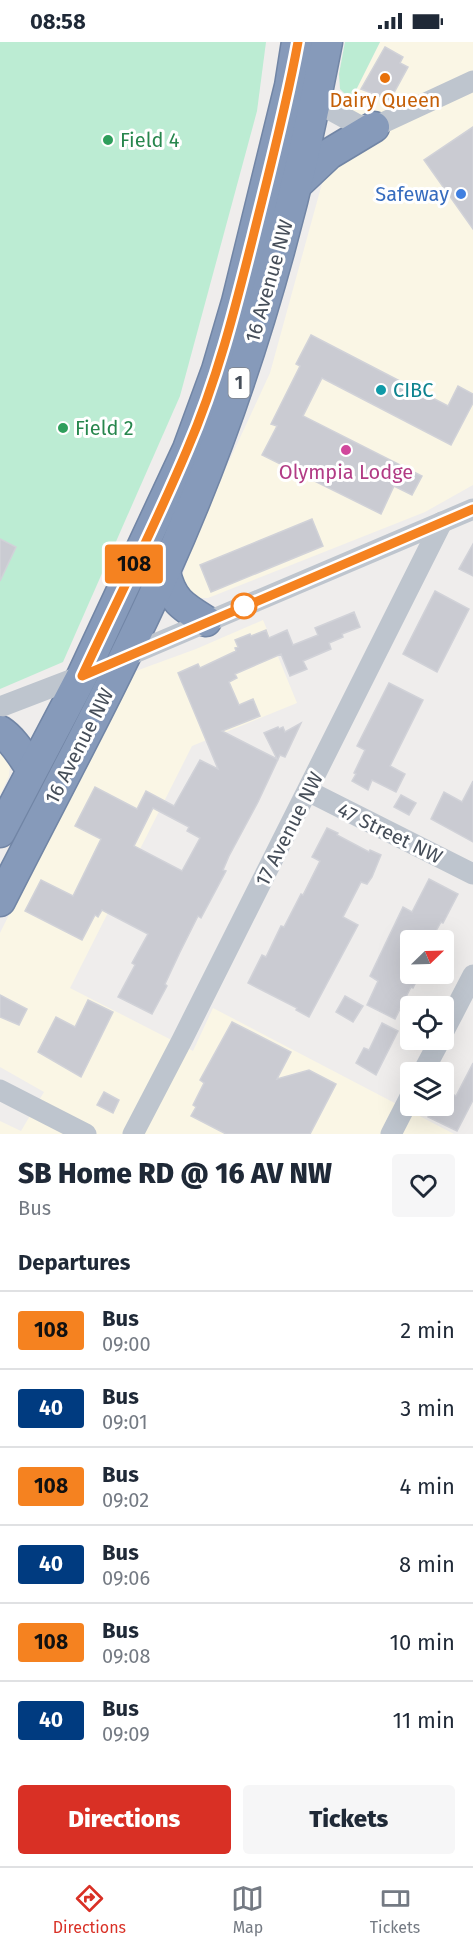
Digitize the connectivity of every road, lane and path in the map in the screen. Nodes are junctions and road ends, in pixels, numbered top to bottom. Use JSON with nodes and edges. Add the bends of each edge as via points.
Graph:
{"nodes":[{"id":1,"x":297,"y":42,"type":"edge"},
{"id":2,"x":327,"y":42,"type":"edge"},
{"id":3,"x":473,"y":81,"type":"edge"},
{"id":4,"x":290,"y":86,"type":"junction"},
{"id":5,"x":314,"y":102,"type":"junction"},
{"id":6,"x":374,"y":127,"type":"junction"},
{"id":7,"x":294,"y":188,"type":"junction"},
{"id":8,"x":473,"y":509,"type":"edge"},
{"id":9,"x":442,"y":522,"type":"junction"},
{"id":10,"x":165,"y":572,"type":"junction"},
{"id":11,"x":206,"y":621,"type":"junction"},
{"id":12,"x":124,"y":658,"type":"junction"},
{"id":13,"x":82,"y":676,"type":"junction"},
{"id":14,"x":0,"y":707,"type":"edge"},
{"id":15,"x":0,"y":731,"type":"edge"},
{"id":16,"x":32,"y":770,"type":"junction"},
{"id":17,"x":308,"y":791,"type":"junction"},
{"id":18,"x":0,"y":832,"type":"edge"},
{"id":19,"x":473,"y":874,"type":"edge"},
{"id":20,"x":0,"y":901,"type":"edge"},
{"id":21,"x":473,"y":975,"type":"edge"},
{"id":22,"x":454,"y":1012,"type":"edge"},
{"id":23,"x":0,"y":1090,"type":"edge"},
{"id":24,"x":400,"y":1116,"type":"edge"},
{"id":25,"x":86,"y":1134,"type":"edge"},
{"id":26,"x":133,"y":1134,"type":"edge"},
{"id":27,"x":391,"y":1134,"type":"edge"}],
"edges":[{"from":1,"to":4,"type":"highway","name":"16 Avenue NW","number":"1"},
{"from":2,"to":5,"type":"highway","name":"16 Avenue NW","number":"1"},
{"from":3,"to":6,"type":"street"},
{"from":4,"to":5,"type":"street"},
{"from":4,"to":13,"type":"highway","name":"16 Avenue NW","number":"1","via":[[217,370],[188,449]]},
{"from":5,"to":6,"type":"street","via":[[358,125]]},
{"from":5,"to":7,"type":"highway","name":"16 Avenue NW","number":"1"},
{"from":6,"to":7,"type":"highway","via":[[329,154]]},
{"from":7,"to":10,"type":"highway","name":"16 Avenue NW","number":"1","via":[[266,298],[229,414]]},
{"from":8,"to":9,"type":"street"},
{"from":9,"to":11,"type":"street"},
{"from":9,"to":17,"type":"street","name":"17 Avenue NW"},
{"from":10,"to":11,"type":"highway","via":[[177,601]]},
{"from":10,"to":12,"type":"highway","name":"16 Avenue NW","number":"1"},
{"from":11,"to":12,"type":"street"},
{"from":12,"to":13,"type":"street"},
{"from":12,"to":20,"type":"highway","name":"16 Avenue NW","number":"1"},
{"from":13,"to":14,"type":"street"},
{"from":13,"to":16,"type":"highway","name":"16 Avenue NW","number":"1"},
{"from":15,"to":16,"type":"highway"},
{"from":16,"to":18,"type":"highway","name":"16 Avenue NW","number":"1"},
{"from":17,"to":19,"type":"street","name":"47 Street NW"},
{"from":17,"to":26,"type":"street","name":"17 Avenue NW"},
{"from":21,"to":22,"type":"street"},
{"from":23,"to":25,"type":"street"},
{"from":24,"to":27,"type":"street"}]}
